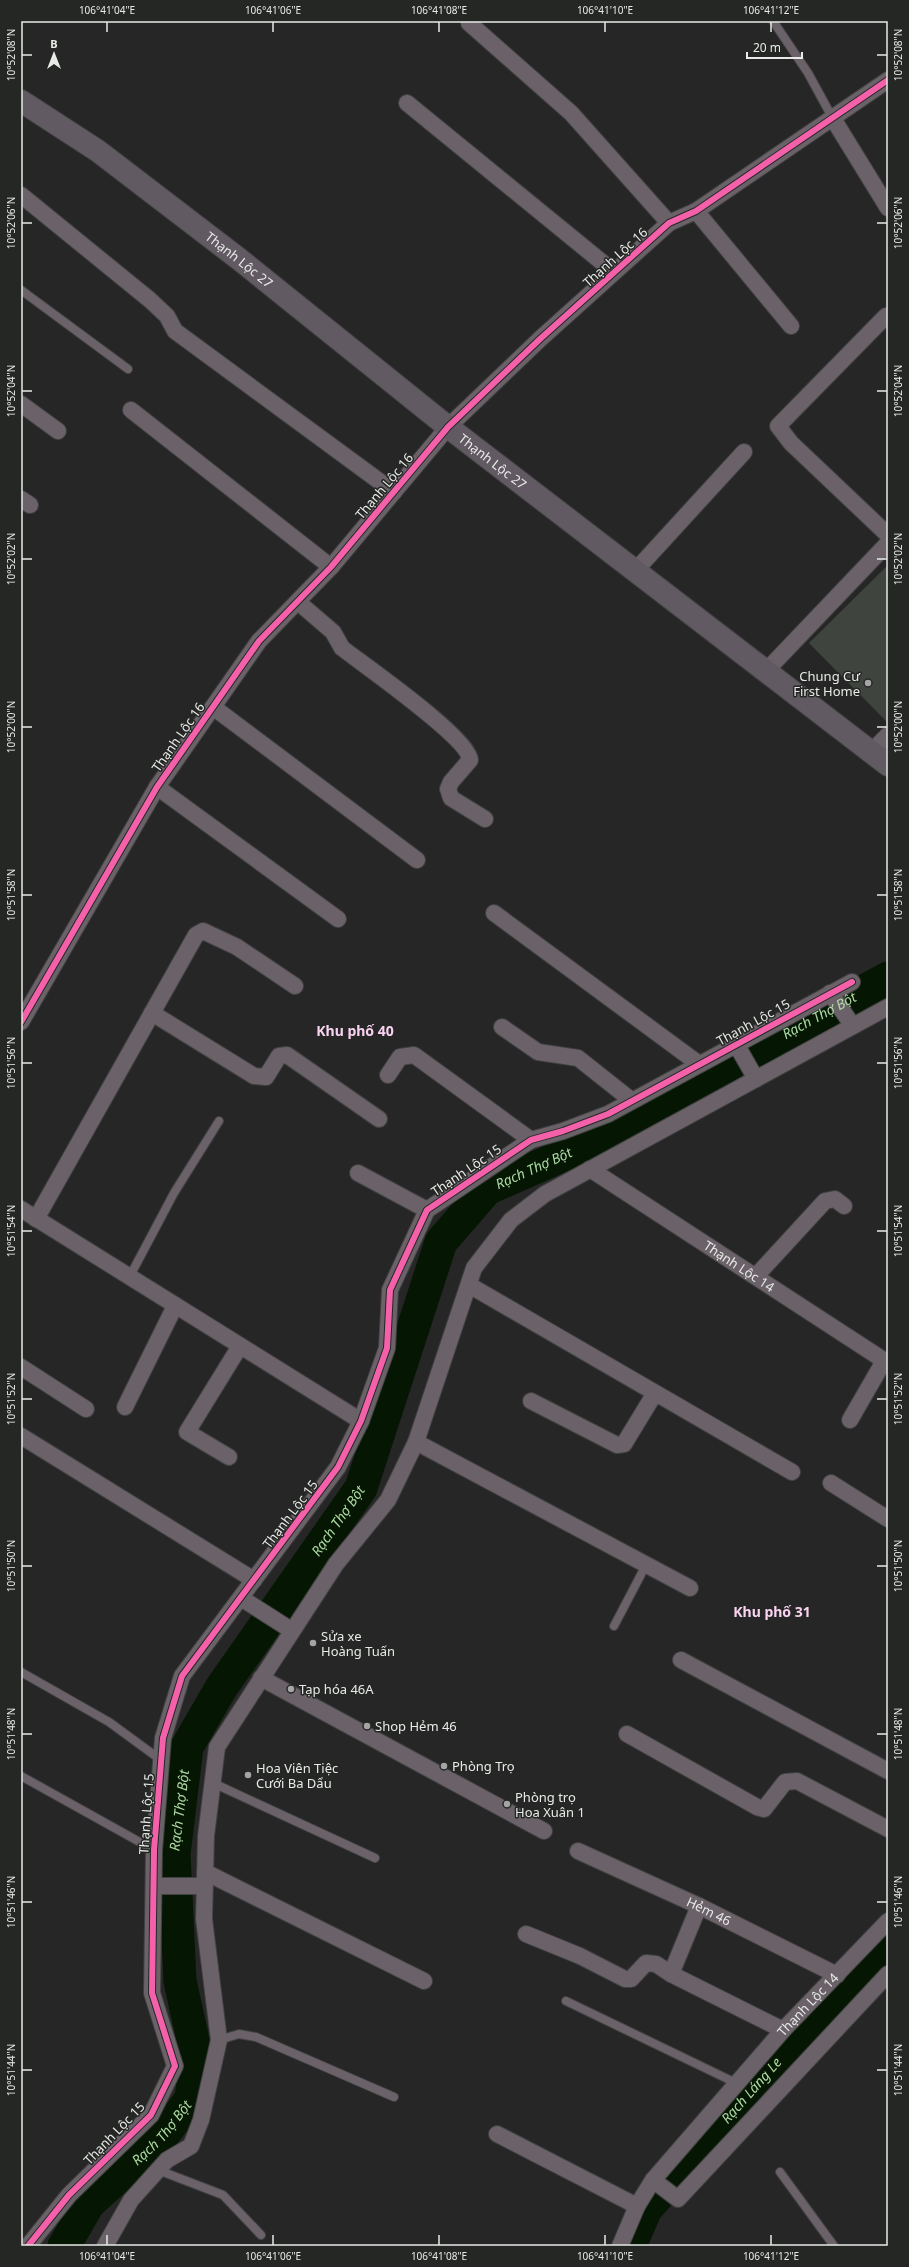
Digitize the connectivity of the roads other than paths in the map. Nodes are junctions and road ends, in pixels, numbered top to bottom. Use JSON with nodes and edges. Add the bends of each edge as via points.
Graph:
{"nodes":[{"id":1,"x":773,"y":21,"type":"edge"},
{"id":2,"x":468,"y":23,"type":"dead end"},
{"id":3,"x":888,"y":80,"type":"edge"},
{"id":4,"x":21,"y":101,"type":"edge"},
{"id":5,"x":407,"y":103,"type":"dead end"},
{"id":6,"x":832,"y":117,"type":"junction"},
{"id":7,"x":21,"y":195,"type":"edge"},
{"id":8,"x":888,"y":208,"type":"edge"},
{"id":9,"x":696,"y":211,"type":"junction"},
{"id":10,"x":669,"y":223,"type":"junction"},
{"id":11,"x":614,"y":272,"type":"junction"},
{"id":12,"x":21,"y":290,"type":"edge"},
{"id":13,"x":886,"y":316,"type":"dead end"},
{"id":14,"x":790,"y":326,"type":"dead end"},
{"id":15,"x":128,"y":369,"type":"dead end"},
{"id":16,"x":21,"y":404,"type":"edge"},
{"id":17,"x":131,"y":410,"type":"dead end"},
{"id":18,"x":448,"y":426,"type":"junction"},
{"id":19,"x":58,"y":431,"type":"dead end"},
{"id":20,"x":744,"y":452,"type":"dead end"},
{"id":21,"x":394,"y":492,"type":"junction"},
{"id":22,"x":888,"y":535,"type":"edge"},
{"id":23,"x":888,"y":543,"type":"edge"},
{"id":24,"x":331,"y":567,"type":"junction"},
{"id":25,"x":635,"y":571,"type":"junction"},
{"id":26,"x":298,"y":602,"type":"junction"},
{"id":27,"x":766,"y":671,"type":"junction"},
{"id":28,"x":212,"y":707,"type":"junction"},
{"id":29,"x":888,"y":735,"type":"edge"},
{"id":30,"x":871,"y":752,"type":"junction"},
{"id":31,"x":888,"y":765,"type":"edge"},
{"id":32,"x":157,"y":787,"type":"junction"},
{"id":33,"x":485,"y":819,"type":"dead end"},
{"id":34,"x":416,"y":860,"type":"dead end"},
{"id":35,"x":494,"y":913,"type":"dead end"},
{"id":36,"x":338,"y":919,"type":"dead end"},
{"id":37,"x":852,"y":982,"type":"dead end"},
{"id":38,"x":295,"y":986,"type":"dead end"},
{"id":39,"x":830,"y":993,"type":"junction"},
{"id":40,"x":888,"y":1007,"type":"edge"},
{"id":41,"x":152,"y":1013,"type":"junction"},
{"id":42,"x":21,"y":1022,"type":"edge"},
{"id":43,"x":853,"y":1026,"type":"junction"},
{"id":44,"x":502,"y":1027,"type":"dead end"},
{"id":45,"x":736,"y":1044,"type":"junction"},
{"id":46,"x":699,"y":1064,"type":"junction"},
{"id":47,"x":388,"y":1075,"type":"dead end"},
{"id":48,"x":756,"y":1079,"type":"junction"},
{"id":49,"x":631,"y":1100,"type":"junction"},
{"id":50,"x":379,"y":1119,"type":"dead end"},
{"id":51,"x":219,"y":1121,"type":"dead end"},
{"id":52,"x":531,"y":1140,"type":"junction"},
{"id":53,"x":590,"y":1169,"type":"junction"},
{"id":54,"x":358,"y":1173,"type":"dead end"},
{"id":55,"x":844,"y":1206,"type":"dead end"},
{"id":56,"x":21,"y":1209,"type":"edge"},
{"id":57,"x":427,"y":1210,"type":"junction"},
{"id":58,"x":36,"y":1219,"type":"junction"},
{"id":59,"x":130,"y":1276,"type":"junction"},
{"id":60,"x":756,"y":1276,"type":"junction"},
{"id":61,"x":468,"y":1285,"type":"junction"},
{"id":62,"x":175,"y":1306,"type":"junction"},
{"id":63,"x":240,"y":1346,"type":"junction"},
{"id":64,"x":886,"y":1362,"type":"edge"},
{"id":65,"x":21,"y":1367,"type":"edge"},
{"id":66,"x":655,"y":1393,"type":"junction"},
{"id":67,"x":531,"y":1401,"type":"dead end"},
{"id":68,"x":125,"y":1408,"type":"dead end"},
{"id":69,"x":86,"y":1409,"type":"dead end"},
{"id":70,"x":850,"y":1420,"type":"dead end"},
{"id":71,"x":361,"y":1421,"type":"junction"},
{"id":72,"x":21,"y":1436,"type":"edge"},
{"id":73,"x":416,"y":1442,"type":"junction"},
{"id":74,"x":229,"y":1457,"type":"dead end"},
{"id":75,"x":792,"y":1472,"type":"dead end"},
{"id":76,"x":830,"y":1483,"type":"dead end"},
{"id":77,"x":888,"y":1519,"type":"edge"},
{"id":78,"x":646,"y":1565,"type":"junction"},
{"id":79,"x":254,"y":1580,"type":"junction"},
{"id":80,"x":690,"y":1588,"type":"dead end"},
{"id":81,"x":241,"y":1598,"type":"junction"},
{"id":82,"x":614,"y":1626,"type":"dead end"},
{"id":83,"x":291,"y":1630,"type":"junction"},
{"id":84,"x":682,"y":1660,"type":"dead end"},
{"id":85,"x":21,"y":1672,"type":"edge"},
{"id":86,"x":261,"y":1678,"type":"junction"},
{"id":87,"x":627,"y":1734,"type":"dead end"},
{"id":88,"x":160,"y":1760,"type":"junction"},
{"id":89,"x":888,"y":1771,"type":"edge"},
{"id":90,"x":21,"y":1776,"type":"edge"},
{"id":91,"x":212,"y":1783,"type":"junction"},
{"id":92,"x":888,"y":1829,"type":"edge"},
{"id":93,"x":544,"y":1831,"type":"dead end"},
{"id":94,"x":154,"y":1850,"type":"junction"},
{"id":95,"x":578,"y":1851,"type":"dead end"},
{"id":96,"x":375,"y":1858,"type":"dead end"},
{"id":97,"x":205,"y":1879,"type":"junction"},
{"id":98,"x":154,"y":1886,"type":"junction"},
{"id":99,"x":699,"y":1906,"type":"junction"},
{"id":100,"x":888,"y":1921,"type":"edge"},
{"id":101,"x":526,"y":1934,"type":"dead end"},
{"id":102,"x":671,"y":1974,"type":"junction"},
{"id":103,"x":836,"y":1975,"type":"junction"},
{"id":104,"x":887,"y":1979,"type":"edge"},
{"id":105,"x":424,"y":1981,"type":"dead end"},
{"id":106,"x":566,"y":2001,"type":"dead end"},
{"id":107,"x":783,"y":2030,"type":"junction"},
{"id":108,"x":219,"y":2040,"type":"junction"},
{"id":109,"x":736,"y":2083,"type":"junction"},
{"id":110,"x":394,"y":2097,"type":"dead end"},
{"id":111,"x":497,"y":2134,"type":"dead end"},
{"id":112,"x":158,"y":2170,"type":"junction"},
{"id":113,"x":780,"y":2172,"type":"dead end"},
{"id":114,"x":652,"y":2180,"type":"junction"},
{"id":115,"x":637,"y":2206,"type":"junction"},
{"id":116,"x":261,"y":2235,"type":"dead end"},
{"id":117,"x":28,"y":2246,"type":"edge"},
{"id":118,"x":105,"y":2246,"type":"edge"},
{"id":119,"x":620,"y":2246,"type":"edge"},
{"id":120,"x":834,"y":2246,"type":"edge"}],
"edges":[{"from":1,"to":6,"type":"lane","via":[[808,73]]},
{"from":2,"to":10,"type":"street","via":[[571,114]]},
{"from":3,"to":6,"type":"street","name":"Thạnh Lộc 16"},
{"from":4,"to":18,"type":"street","name":"Thạnh Lộc 27","via":[[98,151],[239,259]]},
{"from":5,"to":11,"type":"street"},
{"from":6,"to":8,"type":"street"},
{"from":6,"to":9,"type":"street","name":"Thạnh Lộc 16"},
{"from":7,"to":21,"type":"street","via":[[150,300],[166,316],[175,331]]},
{"from":9,"to":10,"type":"street","name":"Thạnh Lộc 16"},
{"from":9,"to":14,"type":"street"},
{"from":10,"to":11,"type":"street","name":"Thạnh Lộc 16"},
{"from":11,"to":18,"type":"street","name":"Thạnh Lộc 16"},
{"from":12,"to":15,"type":"lane"},
{"from":13,"to":22,"type":"street","via":[[778,426],[790,443]]},
{"from":16,"to":19,"type":"street"},
{"from":17,"to":24,"type":"street"},
{"from":18,"to":21,"type":"street","name":"Thạnh Lộc 16"},
{"from":18,"to":25,"type":"street","name":"Thạnh Lộc 27"},
{"from":20,"to":25,"type":"street"},
{"from":21,"to":24,"type":"street","name":"Thạnh Lộc 16"},
{"from":23,"to":27,"type":"street"},
{"from":24,"to":26,"type":"street","name":"Thạnh Lộc 16"},
{"from":25,"to":27,"type":"street","name":"Thạnh Lộc 27"},
{"from":26,"to":28,"type":"street","name":"Thạnh Lộc 16","via":[[259,641]]},
{"from":26,"to":33,"type":"street","via":[[333,632],[342,648],[439,723],[463,746],[470,755],[470,760],[448,789],[452,798]]},
{"from":27,"to":30,"type":"street","name":"Thạnh Lộc 27"},
{"from":28,"to":32,"type":"street","name":"Thạnh Lộc 16"},
{"from":28,"to":34,"type":"street"},
{"from":29,"to":30,"type":"street"},
{"from":30,"to":31,"type":"street","name":"Thạnh Lộc 27"},
{"from":32,"to":36,"type":"street"},
{"from":32,"to":42,"type":"street","name":"Thạnh Lộc 16"},
{"from":35,"to":46,"type":"street"},
{"from":37,"to":39,"type":"street","name":"Thạnh Lộc 15"},
{"from":38,"to":41,"type":"street","via":[[237,947],[203,931],[196,934]]},
{"from":39,"to":43,"type":"street"},
{"from":39,"to":45,"type":"street","name":"Thạnh Lộc 15"},
{"from":40,"to":43,"type":"street"},
{"from":41,"to":50,"type":"street","via":[[254,1076],[266,1077],[279,1056],[287,1055]]},
{"from":41,"to":58,"type":"street"},
{"from":43,"to":48,"type":"street"},
{"from":44,"to":49,"type":"street","via":[[538,1052],[578,1058]]},
{"from":45,"to":46,"type":"street","name":"Thạnh Lộc 15"},
{"from":45,"to":48,"type":"street"},
{"from":46,"to":49,"type":"street","name":"Thạnh Lộc 15"},
{"from":47,"to":52,"type":"street","via":[[400,1057],[414,1055]]},
{"from":48,"to":53,"type":"street"},
{"from":49,"to":52,"type":"street","name":"Thạnh Lộc 15","via":[[608,1114]]},
{"from":51,"to":59,"type":"lane","via":[[174,1193]]},
{"from":52,"to":57,"type":"street","name":"Thạnh Lộc 15"},
{"from":53,"to":60,"type":"street","name":"Thạnh Lộc 14"},
{"from":53,"to":61,"type":"street","via":[[545,1194],[511,1220],[474,1268]]},
{"from":54,"to":57,"type":"street"},
{"from":55,"to":60,"type":"street","via":[[835,1199],[825,1201]]},
{"from":56,"to":58,"type":"street"},
{"from":57,"to":71,"type":"street","name":"Thạnh Lộc 15","via":[[390,1290],[387,1348]]},
{"from":58,"to":59,"type":"street"},
{"from":59,"to":62,"type":"street"},
{"from":60,"to":64,"type":"street","name":"Thạnh Lộc 14"},
{"from":61,"to":66,"type":"street"},
{"from":61,"to":73,"type":"street"},
{"from":62,"to":63,"type":"street"},
{"from":62,"to":68,"type":"street"},
{"from":63,"to":71,"type":"street"},
{"from":63,"to":74,"type":"street","via":[[186,1432]]},
{"from":64,"to":70,"type":"street"},
{"from":65,"to":69,"type":"street"},
{"from":66,"to":67,"type":"street","via":[[624,1444],[617,1445]]},
{"from":66,"to":75,"type":"street"},
{"from":71,"to":79,"type":"street","name":"Thạnh Lộc 15","via":[[338,1467]]},
{"from":72,"to":79,"type":"street"},
{"from":73,"to":78,"type":"street"},
{"from":73,"to":83,"type":"street","via":[[388,1500],[336,1564]]},
{"from":76,"to":77,"type":"street"},
{"from":78,"to":80,"type":"street"},
{"from":78,"to":82,"type":"lane"},
{"from":79,"to":81,"type":"street","name":"Thạnh Lộc 15"},
{"from":81,"to":83,"type":"street"},
{"from":81,"to":88,"type":"street","name":"Thạnh Lộc 15","via":[[182,1676],[163,1738]]},
{"from":83,"to":86,"type":"street"},
{"from":84,"to":89,"type":"street"},
{"from":85,"to":88,"type":"lane","via":[[109,1722]]},
{"from":86,"to":91,"type":"street","via":[[217,1747]]},
{"from":86,"to":93,"type":"street"},
{"from":87,"to":92,"type":"street","via":[[757,1807],[764,1809],[785,1782],[797,1781]]},
{"from":88,"to":94,"type":"street","name":"Thạnh Lộc 15"},
{"from":90,"to":94,"type":"lane"},
{"from":91,"to":96,"type":"lane"},
{"from":91,"to":97,"type":"street","via":[[206,1836]]},
{"from":94,"to":98,"type":"street","name":"Thạnh Lộc 15"},
{"from":95,"to":99,"type":"street","name":"Hẻm 46"},
{"from":97,"to":98,"type":"street"},
{"from":97,"to":105,"type":"street"},
{"from":97,"to":108,"type":"street","via":[[204,1919]]},
{"from":98,"to":117,"type":"street","name":"Thạnh Lộc 15","via":[[152,1993],[175,2066],[151,2115],[69,2195]]},
{"from":99,"to":102,"type":"street"},
{"from":99,"to":103,"type":"street","name":"Hẻm 46"},
{"from":100,"to":103,"type":"street","name":"Thạnh Lộc 14"},
{"from":101,"to":102,"type":"street","via":[[580,1956],[625,1979],[631,1979],[646,1963],[656,1964]]},
{"from":102,"to":107,"type":"street"},
{"from":103,"to":107,"type":"street","name":"Thạnh Lộc 14"},
{"from":104,"to":114,"type":"street","via":[[678,2199]]},
{"from":106,"to":109,"type":"lane"},
{"from":107,"to":109,"type":"street","name":"Thạnh Lộc 14"},
{"from":108,"to":110,"type":"lane","via":[[239,2034],[256,2037]]},
{"from":108,"to":112,"type":"street","via":[[201,2120],[191,2146],[167,2160]]},
{"from":109,"to":114,"type":"street","name":"Thạnh Lộc 14"},
{"from":111,"to":115,"type":"street"},
{"from":112,"to":116,"type":"lane","via":[[223,2195]]},
{"from":112,"to":118,"type":"street","via":[[131,2200]]},
{"from":113,"to":120,"type":"lane"},
{"from":114,"to":115,"type":"street","name":"Thạnh Lộc 14"},
{"from":115,"to":119,"type":"street","name":"Thạnh Lộc 14"}]}
